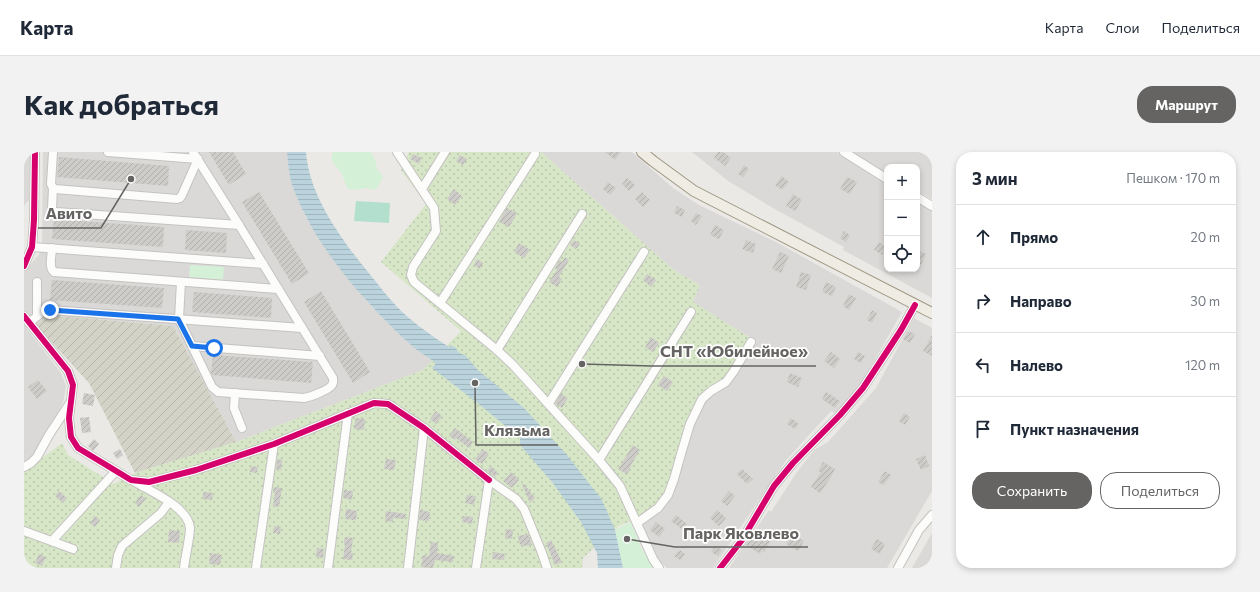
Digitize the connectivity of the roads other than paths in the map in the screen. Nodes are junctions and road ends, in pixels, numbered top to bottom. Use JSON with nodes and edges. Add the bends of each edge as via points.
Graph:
{"nodes":[{"id":1,"x":35,"y":152,"type":"edge"},
{"id":2,"x":54,"y":152,"type":"edge"},
{"id":3,"x":108,"y":152,"type":"edge"},
{"id":4,"x":397,"y":152,"type":"edge"},
{"id":5,"x":445,"y":152,"type":"edge"},
{"id":6,"x":642,"y":152,"type":"edge"},
{"id":7,"x":844,"y":152,"type":"edge"},
{"id":8,"x":535,"y":154,"type":"dead end"},
{"id":9,"x":196,"y":156,"type":"edge"},
{"id":10,"x":884,"y":177,"type":"edge"},
{"id":11,"x":54,"y":188,"type":"junction"},
{"id":12,"x":422,"y":189,"type":"junction"},
{"id":13,"x":920,"y":199,"type":"edge"},
{"id":14,"x":932,"y":206,"type":"edge"},
{"id":15,"x":582,"y":214,"type":"dead end"},
{"id":16,"x":239,"y":225,"type":"junction"},
{"id":17,"x":32,"y":247,"type":"junction"},
{"id":18,"x":52,"y":248,"type":"junction"},
{"id":19,"x":644,"y":252,"type":"dead end"},
{"id":20,"x":263,"y":264,"type":"junction"},
{"id":21,"x":24,"y":266,"type":"edge"},
{"id":22,"x":37,"y":282,"type":"dead end"},
{"id":23,"x":181,"y":282,"type":"junction"},
{"id":24,"x":278,"y":289,"type":"junction"},
{"id":25,"x":440,"y":303,"type":"junction"},
{"id":26,"x":915,"y":305,"type":"junction"},
{"id":27,"x":691,"y":312,"type":"dead end"},
{"id":28,"x":932,"y":313,"type":"edge"},
{"id":29,"x":37,"y":316,"type":"junction"},
{"id":30,"x":178,"y":319,"type":"junction"},
{"id":31,"x":27,"y":320,"type":"edge"},
{"id":32,"x":302,"y":328,"type":"junction"},
{"id":33,"x":751,"y":342,"type":"dead end"},
{"id":34,"x":192,"y":346,"type":"junction"},
{"id":35,"x":497,"y":350,"type":"junction"},
{"id":36,"x":320,"y":356,"type":"junction"},
{"id":37,"x":235,"y":393,"type":"junction"},
{"id":38,"x":71,"y":401,"type":"junction"},
{"id":39,"x":549,"y":403,"type":"junction"},
{"id":40,"x":348,"y":413,"type":"junction"},
{"id":41,"x":242,"y":428,"type":"dead end"},
{"id":42,"x":424,"y":428,"type":"junction"},
{"id":43,"x":274,"y":444,"type":"junction"},
{"id":44,"x":599,"y":460,"type":"junction"},
{"id":45,"x":24,"y":467,"type":"edge"},
{"id":46,"x":116,"y":471,"type":"junction"},
{"id":47,"x":131,"y":480,"type":"junction"},
{"id":48,"x":489,"y":480,"type":"junction"},
{"id":49,"x":169,"y":502,"type":"junction"},
{"id":50,"x":932,"y":516,"type":"edge"},
{"id":51,"x":637,"y":523,"type":"junction"},
{"id":52,"x":24,"y":530,"type":"edge"},
{"id":53,"x":52,"y":541,"type":"junction"},
{"id":54,"x":73,"y":548,"type":"dead end"},
{"id":55,"x":116,"y":568,"type":"edge"},
{"id":56,"x":184,"y":568,"type":"edge"},
{"id":57,"x":256,"y":568,"type":"edge"},
{"id":58,"x":328,"y":568,"type":"edge"},
{"id":59,"x":408,"y":568,"type":"edge"},
{"id":60,"x":476,"y":568,"type":"edge"},
{"id":61,"x":547,"y":568,"type":"edge"},
{"id":62,"x":660,"y":568,"type":"edge"},
{"id":63,"x":720,"y":568,"type":"edge"},
{"id":64,"x":898,"y":568,"type":"edge"}],
"edges":[{"from":1,"to":17,"type":"street"},
{"from":2,"to":11,"type":"street","via":[[51,184]]},
{"from":3,"to":9,"type":"street"},
{"from":4,"to":12,"type":"street"},
{"from":5,"to":12,"type":"street"},
{"from":6,"to":26,"type":"main road","via":[[694,191]]},
{"from":7,"to":10,"type":"street"},
{"from":8,"to":25,"type":"street"},
{"from":9,"to":11,"type":"street","via":[[182,196],[177,199]]},
{"from":9,"to":16,"type":"street"},
{"from":11,"to":16,"type":"street","via":[[52,209],[56,212]]},
{"from":12,"to":25,"type":"street","via":[[434,208],[436,231],[413,267],[411,275],[414,282]]},
{"from":13,"to":14,"type":"street"},
{"from":15,"to":35,"type":"street"},
{"from":16,"to":20,"type":"street"},
{"from":17,"to":18,"type":"street"},
{"from":17,"to":21,"type":"street"},
{"from":18,"to":20,"type":"street"},
{"from":18,"to":23,"type":"street","via":[[51,268],[54,272]]},
{"from":19,"to":39,"type":"street"},
{"from":20,"to":24,"type":"street"},
{"from":22,"to":29,"type":"street"},
{"from":23,"to":24,"type":"street"},
{"from":23,"to":30,"type":"street"},
{"from":24,"to":32,"type":"street"},
{"from":25,"to":35,"type":"street"},
{"from":26,"to":28,"type":"main road"},
{"from":26,"to":63,"type":"street","via":[[862,388],[774,486],[742,540]]},
{"from":27,"to":44,"type":"street"},
{"from":29,"to":30,"type":"street","via":[[50,310]]},
{"from":29,"to":31,"type":"street"},
{"from":30,"to":32,"type":"street"},
{"from":30,"to":34,"type":"street"},
{"from":31,"to":38,"type":"street","via":[[68,371],[73,385]]},
{"from":32,"to":36,"type":"street"},
{"from":33,"to":51,"type":"street","via":[[726,382],[702,399],[690,424],[668,495],[658,508]]},
{"from":34,"to":36,"type":"street"},
{"from":34,"to":37,"type":"street","via":[[212,387],[218,392]]},
{"from":35,"to":39,"type":"street"},
{"from":36,"to":37,"type":"street","via":[[334,382],[331,387],[310,397]]},
{"from":37,"to":41,"type":"street","via":[[234,408]]},
{"from":38,"to":45,"type":"street","via":[[37,457]]},
{"from":38,"to":46,"type":"street","via":[[71,437],[78,448]]},
{"from":39,"to":44,"type":"street"},
{"from":40,"to":42,"type":"street","via":[[374,403],[388,404]]},
{"from":40,"to":43,"type":"street"},
{"from":40,"to":58,"type":"street"},
{"from":42,"to":48,"type":"street"},
{"from":42,"to":59,"type":"street"},
{"from":43,"to":47,"type":"street","via":[[196,470],[148,482]]},
{"from":43,"to":57,"type":"street"},
{"from":44,"to":51,"type":"street","via":[[620,486]]},
{"from":46,"to":47,"type":"street"},
{"from":46,"to":53,"type":"street"},
{"from":47,"to":49,"type":"street"},
{"from":48,"to":60,"type":"street"},
{"from":48,"to":61,"type":"street","via":[[516,499],[524,509]]},
{"from":49,"to":55,"type":"street","via":[[161,514],[122,546]]},
{"from":49,"to":56,"type":"street","via":[[188,520],[190,529]]},
{"from":50,"to":64,"type":"street","via":[[919,530]]},
{"from":51,"to":62,"type":"street","via":[[653,559]]},
{"from":52,"to":53,"type":"street"},
{"from":53,"to":54,"type":"street"}]}
